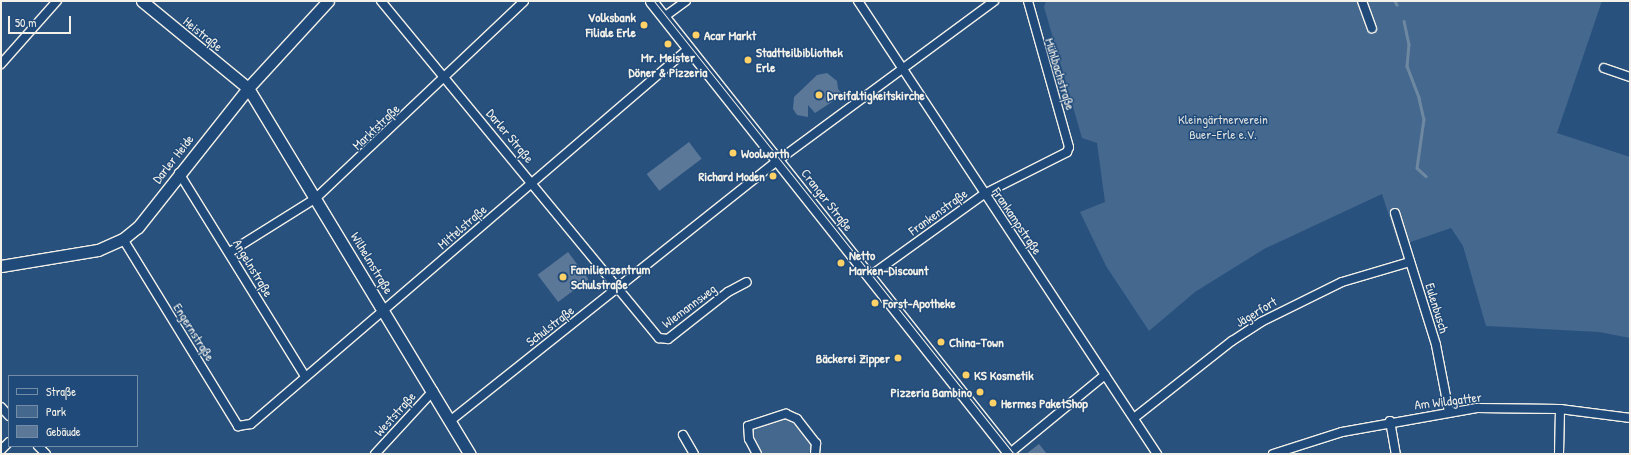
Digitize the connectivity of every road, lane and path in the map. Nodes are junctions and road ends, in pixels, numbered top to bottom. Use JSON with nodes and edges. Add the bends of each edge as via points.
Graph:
{"nodes":[{"id":1,"x":57,"y":1,"type":"edge"},
{"id":2,"x":142,"y":1,"type":"edge"},
{"id":3,"x":328,"y":1,"type":"edge"},
{"id":4,"x":381,"y":1,"type":"edge"},
{"id":5,"x":524,"y":1,"type":"edge"},
{"id":6,"x":651,"y":1,"type":"edge"},
{"id":7,"x":686,"y":1,"type":"edge"},
{"id":8,"x":858,"y":1,"type":"edge"},
{"id":9,"x":994,"y":1,"type":"edge"},
{"id":10,"x":1028,"y":1,"type":"edge"},
{"id":11,"x":1362,"y":1,"type":"edge"},
{"id":12,"x":664,"y":17,"type":"junction"},
{"id":13,"x":1372,"y":28,"type":"dead end"},
{"id":14,"x":689,"y":48,"type":"junction"},
{"id":15,"x":1,"y":64,"type":"edge"},
{"id":16,"x":1604,"y":68,"type":"dead end"},
{"id":17,"x":902,"y":69,"type":"junction"},
{"id":18,"x":1630,"y":76,"type":"edge"},
{"id":19,"x":445,"y":78,"type":"junction"},
{"id":20,"x":248,"y":88,"type":"junction"},
{"id":21,"x":1067,"y":152,"type":"joint"},
{"id":22,"x":778,"y":161,"type":"junction"},
{"id":23,"x":179,"y":173,"type":"junction"},
{"id":24,"x":533,"y":182,"type":"junction"},
{"id":25,"x":984,"y":194,"type":"junction"},
{"id":26,"x":316,"y":198,"type":"junction"},
{"id":27,"x":1394,"y":214,"type":"dead end"},
{"id":28,"x":123,"y":238,"type":"junction"},
{"id":29,"x":230,"y":252,"type":"junction"},
{"id":30,"x":1410,"y":262,"type":"junction"},
{"id":31,"x":1,"y":266,"type":"edge"},
{"id":32,"x":870,"y":276,"type":"junction"},
{"id":33,"x":747,"y":282,"type":"dead end"},
{"id":34,"x":618,"y":288,"type":"junction"},
{"id":35,"x":384,"y":309,"type":"junction"},
{"id":36,"x":1105,"y":375,"type":"junction"},
{"id":37,"x":305,"y":376,"type":"junction"},
{"id":38,"x":433,"y":390,"type":"junction"},
{"id":39,"x":1,"y":407,"type":"edge"},
{"id":40,"x":1560,"y":409,"type":"junction"},
{"id":41,"x":1449,"y":412,"type":"junction"},
{"id":42,"x":8,"y":415,"type":"edge"},
{"id":43,"x":1134,"y":418,"type":"junction"},
{"id":44,"x":1630,"y":418,"type":"edge"},
{"id":45,"x":450,"y":421,"type":"junction"},
{"id":46,"x":1390,"y":421,"type":"junction"},
{"id":47,"x":251,"y":424,"type":"joint"},
{"id":48,"x":683,"y":435,"type":"dead end"},
{"id":49,"x":375,"y":454,"type":"edge"},
{"id":50,"x":470,"y":454,"type":"edge"},
{"id":51,"x":694,"y":454,"type":"edge"},
{"id":52,"x":757,"y":454,"type":"edge"},
{"id":53,"x":815,"y":454,"type":"edge"},
{"id":54,"x":1010,"y":454,"type":"edge"},
{"id":55,"x":1156,"y":454,"type":"edge"},
{"id":56,"x":1273,"y":454,"type":"edge"},
{"id":57,"x":1396,"y":454,"type":"edge"},
{"id":58,"x":1559,"y":454,"type":"edge"}],
"edges":[{"from":1,"to":15,"type":"street"},
{"from":2,"to":20,"type":"street","name":"Heistraße"},
{"from":3,"to":20,"type":"street","name":"Darler Heide"},
{"from":4,"to":19,"type":"street","name":"Darler Straße"},
{"from":5,"to":19,"type":"street","name":"Marktstraße"},
{"from":6,"to":12,"type":"street","name":"Cranger Straße"},
{"from":7,"to":12,"type":"street"},
{"from":8,"to":17,"type":"street","name":"Frankampstraße"},
{"from":9,"to":17,"type":"street","name":"Schulstraße"},
{"from":10,"to":21,"type":"street","name":"Mühlbachstraße","via":[[1069,147]]},
{"from":11,"to":13,"type":"street"},
{"from":12,"to":14,"type":"street","name":"Cranger Straße"},
{"from":14,"to":22,"type":"street","name":"Cranger Straße"},
{"from":14,"to":24,"type":"street","name":"Mittelstraße"},
{"from":16,"to":18,"type":"street"},
{"from":17,"to":22,"type":"street","name":"Schulstraße"},
{"from":17,"to":25,"type":"street","name":"Frankampstraße"},
{"from":19,"to":24,"type":"street","name":"Darler Straße"},
{"from":19,"to":26,"type":"street","name":"Marktstraße"},
{"from":20,"to":23,"type":"street","name":"Darler Heide"},
{"from":20,"to":26,"type":"street","name":"Wilhelmstraße"},
{"from":21,"to":25,"type":"street","name":"Frankenstraße"},
{"from":22,"to":32,"type":"street","name":"Cranger Straße"},
{"from":22,"to":34,"type":"street","name":"Schulstraße"},
{"from":23,"to":28,"type":"street","name":"Darler Heide","via":[[138,227]]},
{"from":23,"to":29,"type":"street","name":"Angelnstraße"},
{"from":24,"to":34,"type":"street","name":"Darler Straße"},
{"from":24,"to":35,"type":"street","name":"Mittelstraße"},
{"from":25,"to":32,"type":"street","name":"Frankenstraße"},
{"from":25,"to":36,"type":"street","name":"Frankampstraße"},
{"from":26,"to":29,"type":"street","name":"Marktstraße"},
{"from":26,"to":35,"type":"street","name":"Wilhelmstraße"},
{"from":27,"to":30,"type":"street","name":"Eulenbusch"},
{"from":28,"to":31,"type":"street","name":"Darler Heide","via":[[85,253]]},
{"from":28,"to":47,"type":"street","name":"Engernstraße","via":[[238,426]]},
{"from":29,"to":37,"type":"street","name":"Angelnstraße"},
{"from":30,"to":41,"type":"street","name":"Eulenbusch","via":[[1436,346]]},
{"from":30,"to":43,"type":"street","name":"Jägerfort","via":[[1342,282],[1261,322],[1193,370]]},
{"from":32,"to":54,"type":"street","name":"Cranger Straße"},
{"from":33,"to":34,"type":"street","name":"Wiemannsweg","via":[[728,292],[668,339],[659,338]]},
{"from":34,"to":45,"type":"street","name":"Schulstraße"},
{"from":35,"to":37,"type":"street","name":"Mittelstraße"},
{"from":35,"to":38,"type":"street","name":"Wilhelmstraße"},
{"from":36,"to":43,"type":"street","name":"Frankampstraße"},
{"from":36,"to":54,"type":"street"},
{"from":37,"to":47,"type":"street","name":"Mittelstraße"},
{"from":38,"to":45,"type":"street","name":"Wilhelmstraße"},
{"from":38,"to":49,"type":"street","name":"Weststraße"},
{"from":39,"to":42,"type":"street"},
{"from":40,"to":41,"type":"street","name":"Am Wildgatter","via":[[1504,407]]},
{"from":40,"to":44,"type":"street","name":"Am Wildgatter"},
{"from":40,"to":58,"type":"street"},
{"from":41,"to":46,"type":"street","name":"Am Wildgatter"},
{"from":43,"to":55,"type":"street","name":"Frankampstraße"},
{"from":45,"to":50,"type":"street","name":"Wilhelmstraße"},
{"from":46,"to":56,"type":"street","name":"Am Wildgatter","via":[[1342,432]]},
{"from":46,"to":57,"type":"street"},
{"from":48,"to":51,"type":"street"},
{"from":52,"to":53,"type":"street","via":[[749,439],[748,426],[786,414],[797,418],[816,443]]}]}
